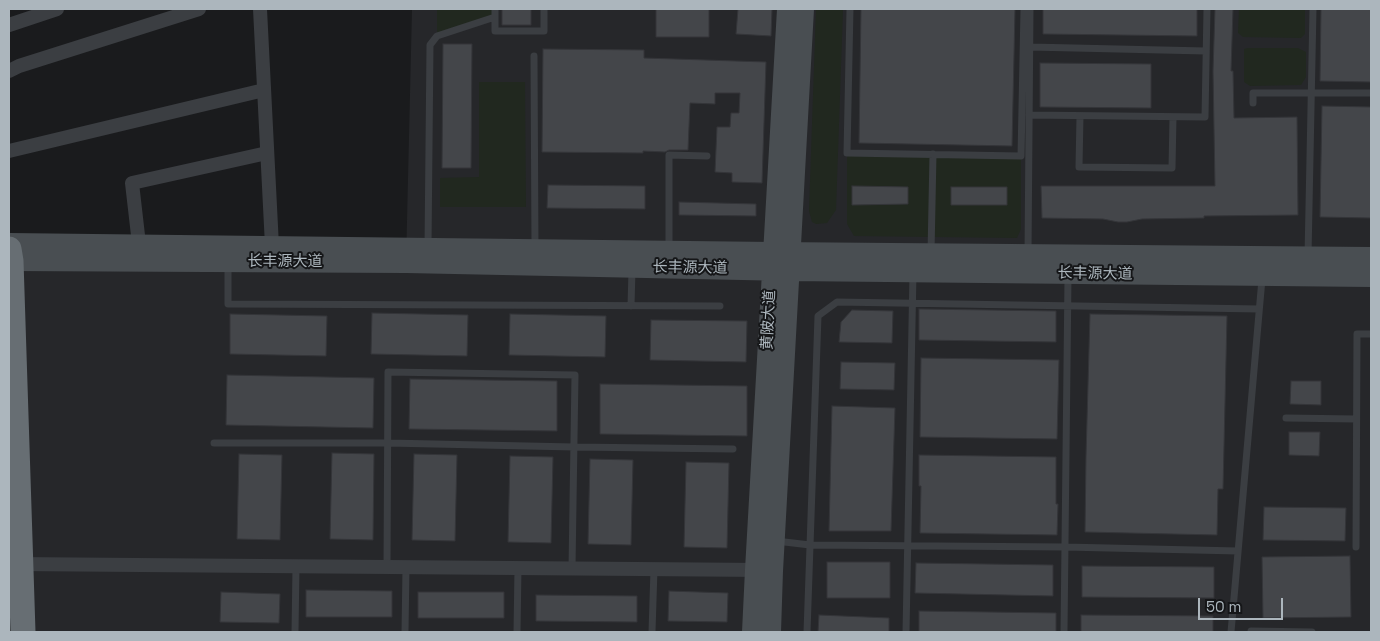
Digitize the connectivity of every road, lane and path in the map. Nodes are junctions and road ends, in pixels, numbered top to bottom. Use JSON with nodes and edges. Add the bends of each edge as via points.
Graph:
{"nodes":[{"id":1,"x":57,"y":9,"type":"edge"},
{"id":2,"x":199,"y":9,"type":"edge"},
{"id":3,"x":260,"y":9,"type":"edge"},
{"id":4,"x":495,"y":9,"type":"edge"},
{"id":5,"x":544,"y":9,"type":"edge"},
{"id":6,"x":787,"y":9,"type":"edge"},
{"id":7,"x":804,"y":9,"type":"edge"},
{"id":8,"x":850,"y":9,"type":"edge"},
{"id":9,"x":1024,"y":9,"type":"edge"},
{"id":10,"x":1030,"y":9,"type":"edge"},
{"id":11,"x":1207,"y":9,"type":"edge"},
{"id":12,"x":1313,"y":9,"type":"edge"},
{"id":13,"x":495,"y":17,"type":"junction"},
{"id":14,"x":9,"y":25,"type":"edge"},
{"id":15,"x":1030,"y":47,"type":"junction"},
{"id":16,"x":1206,"y":51,"type":"junction"},
{"id":17,"x":534,"y":56,"type":"dead end"},
{"id":18,"x":9,"y":71,"type":"edge"},
{"id":19,"x":264,"y":90,"type":"junction"},
{"id":20,"x":1311,"y":92,"type":"junction"},
{"id":21,"x":1371,"y":93,"type":"edge"},
{"id":22,"x":1253,"y":103,"type":"dead end"},
{"id":23,"x":1029,"y":115,"type":"junction"},
{"id":24,"x":1080,"y":116,"type":"junction"},
{"id":25,"x":1173,"y":117,"type":"junction"},
{"id":26,"x":9,"y":152,"type":"edge"},
{"id":27,"x":267,"y":153,"type":"junction"},
{"id":28,"x":933,"y":154,"type":"junction"},
{"id":29,"x":707,"y":156,"type":"dead end"},
{"id":30,"x":139,"y":244,"type":"junction"},
{"id":31,"x":272,"y":246,"type":"junction"},
{"id":32,"x":428,"y":248,"type":"junction"},
{"id":33,"x":535,"y":249,"type":"junction"},
{"id":34,"x":670,"y":250,"type":"junction"},
{"id":35,"x":9,"y":253,"type":"edge"},
{"id":36,"x":931,"y":253,"type":"junction"},
{"id":37,"x":1028,"y":254,"type":"junction"},
{"id":38,"x":1308,"y":256,"type":"junction"},
{"id":39,"x":1371,"y":257,"type":"edge"},
{"id":40,"x":782,"y":261,"type":"junction"},
{"id":41,"x":228,"y":262,"type":"junction"},
{"id":42,"x":632,"y":267,"type":"junction"},
{"id":43,"x":913,"y":272,"type":"junction"},
{"id":44,"x":1068,"y":274,"type":"junction"},
{"id":45,"x":1262,"y":276,"type":"junction"},
{"id":46,"x":1371,"y":277,"type":"edge"},
{"id":47,"x":912,"y":303,"type":"junction"},
{"id":48,"x":631,"y":306,"type":"junction"},
{"id":49,"x":720,"y":306,"type":"dead end"},
{"id":50,"x":1068,"y":306,"type":"junction"},
{"id":51,"x":1260,"y":309,"type":"junction"},
{"id":52,"x":1371,"y":334,"type":"edge"},
{"id":53,"x":1286,"y":418,"type":"dead end"},
{"id":54,"x":1356,"y":419,"type":"junction"},
{"id":55,"x":214,"y":443,"type":"dead end"},
{"id":56,"x":388,"y":443,"type":"junction"},
{"id":57,"x":574,"y":447,"type":"junction"},
{"id":58,"x":733,"y":449,"type":"dead end"},
{"id":59,"x":776,"y":541,"type":"junction"},
{"id":60,"x":810,"y":545,"type":"junction"},
{"id":61,"x":908,"y":546,"type":"junction"},
{"id":62,"x":1065,"y":547,"type":"junction"},
{"id":63,"x":1356,"y":547,"type":"dead end"},
{"id":64,"x":1238,"y":551,"type":"junction"},
{"id":65,"x":15,"y":564,"type":"edge"},
{"id":66,"x":296,"y":566,"type":"junction"},
{"id":67,"x":387,"y":567,"type":"junction"},
{"id":68,"x":406,"y":567,"type":"junction"},
{"id":69,"x":518,"y":568,"type":"junction"},
{"id":70,"x":572,"y":568,"type":"junction"},
{"id":71,"x":654,"y":569,"type":"junction"},
{"id":72,"x":764,"y":570,"type":"junction"},
{"id":73,"x":24,"y":632,"type":"edge"},
{"id":74,"x":295,"y":632,"type":"edge"},
{"id":75,"x":405,"y":632,"type":"edge"},
{"id":76,"x":517,"y":632,"type":"edge"},
{"id":77,"x":652,"y":632,"type":"edge"},
{"id":78,"x":752,"y":632,"type":"edge"},
{"id":79,"x":771,"y":632,"type":"edge"},
{"id":80,"x":807,"y":632,"type":"edge"},
{"id":81,"x":906,"y":632,"type":"edge"},
{"id":82,"x":1064,"y":632,"type":"edge"},
{"id":83,"x":1231,"y":632,"type":"edge"},
{"id":84,"x":1251,"y":632,"type":"edge"},
{"id":85,"x":1312,"y":632,"type":"edge"}],
"edges":[{"from":1,"to":14,"type":"street"},
{"from":2,"to":18,"type":"street"},
{"from":3,"to":19,"type":"street"},
{"from":4,"to":13,"type":"lane"},
{"from":5,"to":13,"type":"lane","via":[[544,31],[494,32]]},
{"from":6,"to":40,"type":"main road","name":"黄陂大道"},
{"from":7,"to":40,"type":"main road","name":"黄陂大道"},
{"from":8,"to":28,"type":"lane","via":[[847,153]]},
{"from":9,"to":28,"type":"lane","via":[[1021,156]]},
{"from":10,"to":15,"type":"lane"},
{"from":11,"to":16,"type":"lane"},
{"from":12,"to":20,"type":"lane"},
{"from":13,"to":32,"type":"lane","via":[[437,36],[430,45]]},
{"from":15,"to":16,"type":"lane"},
{"from":15,"to":23,"type":"lane"},
{"from":16,"to":25,"type":"lane","via":[[1205,117]]},
{"from":17,"to":33,"type":"lane"},
{"from":19,"to":26,"type":"street"},
{"from":19,"to":27,"type":"street"},
{"from":20,"to":21,"type":"lane"},
{"from":20,"to":22,"type":"lane","via":[[1253,93]]},
{"from":20,"to":38,"type":"lane"},
{"from":23,"to":24,"type":"lane"},
{"from":23,"to":37,"type":"lane"},
{"from":24,"to":25,"type":"lane"},
{"from":24,"to":25,"type":"lane","via":[[1079,166],[1172,168]]},
{"from":27,"to":30,"type":"street","via":[[132,183]]},
{"from":27,"to":31,"type":"street"},
{"from":28,"to":36,"type":"lane"},
{"from":29,"to":34,"type":"lane","via":[[669,155]]},
{"from":30,"to":31,"type":"main road","name":"长丰源大道"},
{"from":30,"to":35,"type":"main road","name":"长丰源大道"},
{"from":31,"to":32,"type":"main road","name":"长丰源大道"},
{"from":32,"to":33,"type":"main road","name":"长丰源大道"},
{"from":33,"to":34,"type":"main road","name":"长丰源大道"},
{"from":34,"to":40,"type":"main road","name":"长丰源大道"},
{"from":35,"to":41,"type":"main road","name":"长丰源大道"},
{"from":35,"to":65,"type":"highway"},
{"from":36,"to":37,"type":"main road","name":"长丰源大道"},
{"from":36,"to":40,"type":"main road","name":"长丰源大道"},
{"from":37,"to":38,"type":"main road","name":"长丰源大道"},
{"from":38,"to":39,"type":"main road","name":"长丰源大道"},
{"from":40,"to":42,"type":"main road","name":"长丰源大道"},
{"from":40,"to":43,"type":"main road","name":"长丰源大道"},
{"from":40,"to":59,"type":"main road","name":"黄陂大道"},
{"from":40,"to":72,"type":"main road","name":"黄陂大道"},
{"from":41,"to":42,"type":"main road","name":"长丰源大道"},
{"from":41,"to":48,"type":"lane","via":[[228,304]]},
{"from":42,"to":48,"type":"lane"},
{"from":43,"to":44,"type":"main road","name":"长丰源大道"},
{"from":43,"to":47,"type":"lane"},
{"from":44,"to":45,"type":"main road","name":"长丰源大道"},
{"from":44,"to":50,"type":"lane"},
{"from":45,"to":46,"type":"main road","name":"长丰源大道"},
{"from":45,"to":51,"type":"lane"},
{"from":47,"to":50,"type":"lane"},
{"from":47,"to":60,"type":"lane","via":[[837,302],[818,316]]},
{"from":47,"to":61,"type":"lane"},
{"from":48,"to":49,"type":"lane"},
{"from":50,"to":51,"type":"lane"},
{"from":50,"to":62,"type":"lane"},
{"from":51,"to":64,"type":"lane"},
{"from":52,"to":54,"type":"lane","via":[[1357,334]]},
{"from":53,"to":54,"type":"lane"},
{"from":54,"to":63,"type":"lane"},
{"from":55,"to":56,"type":"lane"},
{"from":56,"to":57,"type":"lane"},
{"from":56,"to":57,"type":"lane","via":[[388,372],[575,374]]},
{"from":56,"to":67,"type":"lane"},
{"from":57,"to":58,"type":"lane"},
{"from":57,"to":70,"type":"lane"},
{"from":59,"to":60,"type":"lane"},
{"from":59,"to":72,"type":"main road","name":"黄陂大道"},
{"from":60,"to":61,"type":"lane"},
{"from":60,"to":80,"type":"lane"},
{"from":61,"to":62,"type":"lane"},
{"from":61,"to":81,"type":"lane"},
{"from":62,"to":64,"type":"lane"},
{"from":62,"to":82,"type":"lane"},
{"from":64,"to":83,"type":"lane"},
{"from":65,"to":66,"type":"street"},
{"from":65,"to":73,"type":"highway"},
{"from":66,"to":67,"type":"street"},
{"from":66,"to":74,"type":"lane"},
{"from":67,"to":68,"type":"street"},
{"from":68,"to":69,"type":"street"},
{"from":68,"to":75,"type":"lane"},
{"from":69,"to":70,"type":"street"},
{"from":69,"to":76,"type":"lane"},
{"from":70,"to":71,"type":"street"},
{"from":71,"to":72,"type":"street"},
{"from":71,"to":77,"type":"lane"},
{"from":72,"to":78,"type":"main road","name":"黄陂大道"},
{"from":72,"to":79,"type":"main road","name":"黄陂大道"},
{"from":84,"to":85,"type":"lane"}]}
